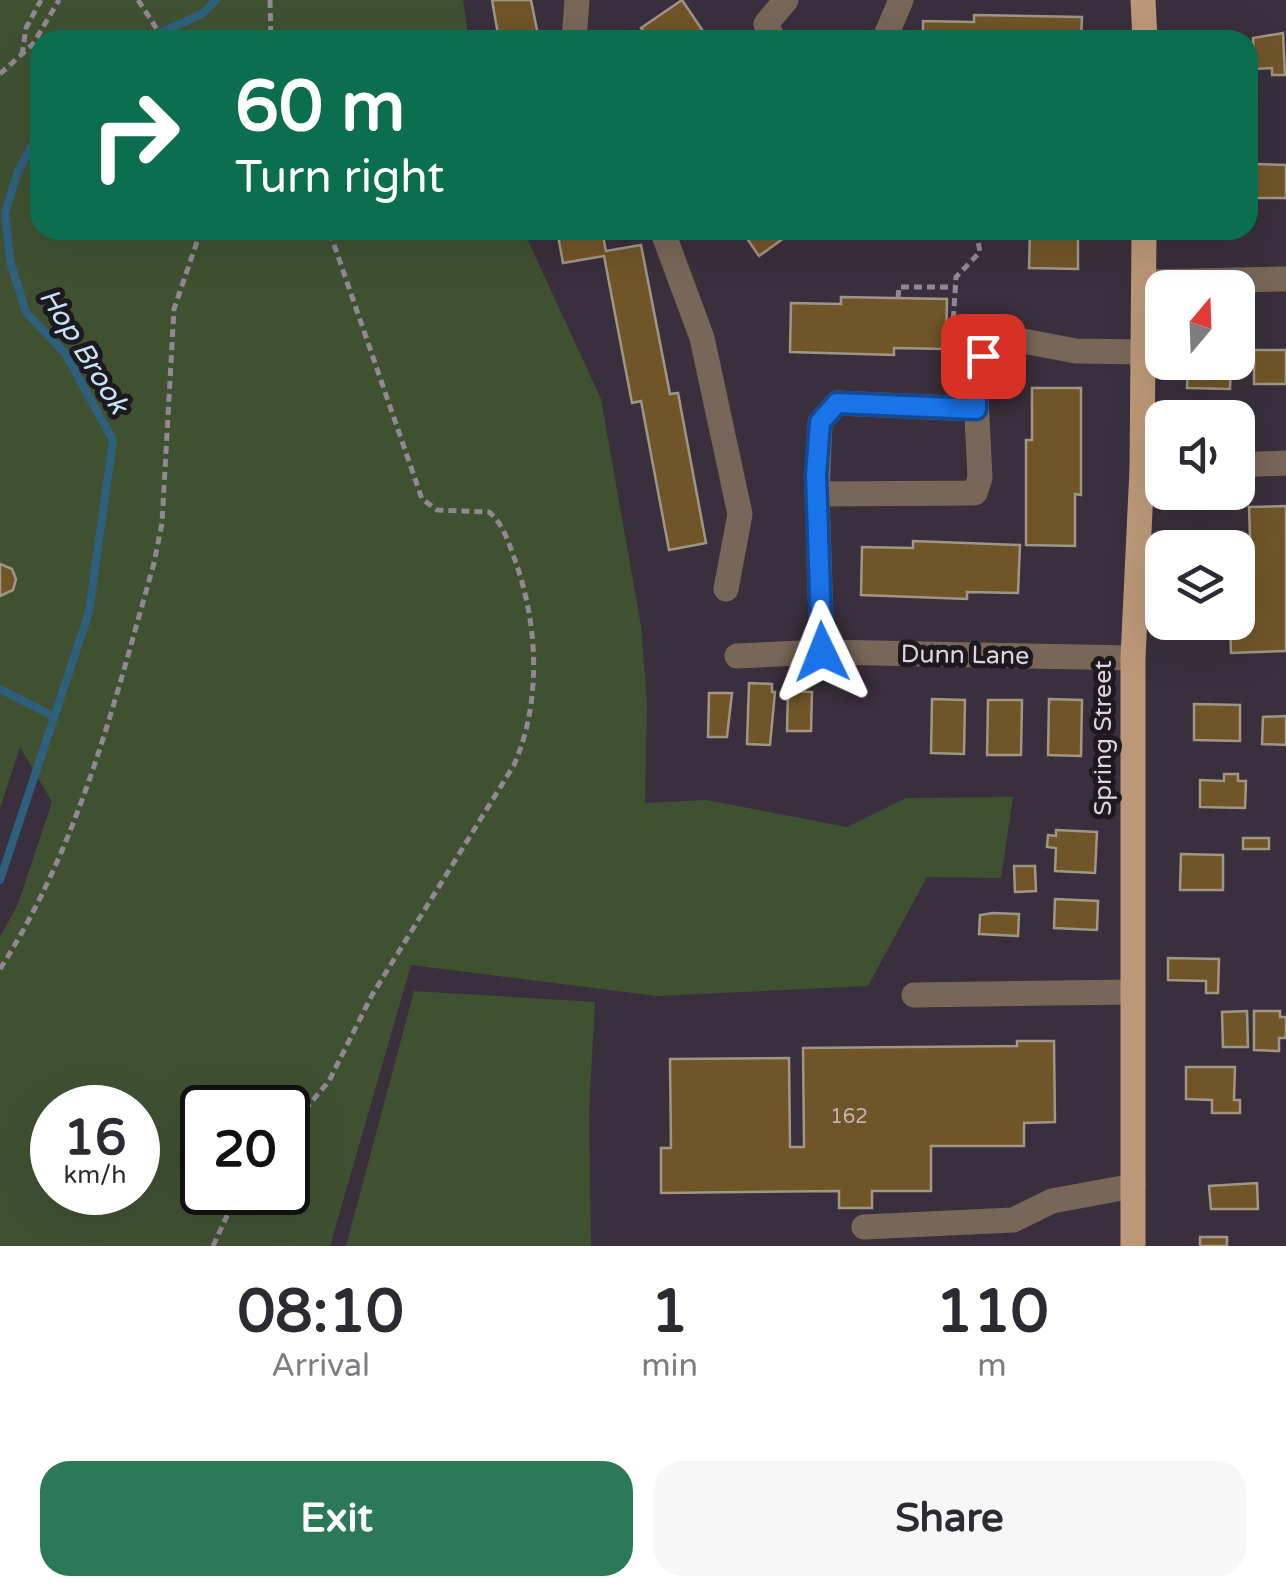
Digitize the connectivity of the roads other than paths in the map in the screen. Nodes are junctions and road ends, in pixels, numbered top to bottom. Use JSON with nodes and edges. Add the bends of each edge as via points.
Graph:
{"nodes":[{"id":1,"x":576,"y":0,"type":"edge"},
{"id":2,"x":786,"y":0,"type":"edge"},
{"id":3,"x":901,"y":0,"type":"edge"},
{"id":4,"x":1143,"y":0,"type":"edge"},
{"id":5,"x":573,"y":30,"type":"edge"},
{"id":6,"x":769,"y":30,"type":"edge"},
{"id":7,"x":888,"y":30,"type":"edge"},
{"id":8,"x":1144,"y":30,"type":"edge"},
{"id":9,"x":666,"y":240,"type":"edge"},
{"id":10,"x":1144,"y":240,"type":"edge"},
{"id":11,"x":1286,"y":278,"type":"edge"},
{"id":12,"x":1144,"y":282,"type":"junction"},
{"id":13,"x":1143,"y":352,"type":"junction"},
{"id":14,"x":1147,"y":400,"type":"edge"},
{"id":15,"x":976,"y":409,"type":"junction"},
{"id":16,"x":1286,"y":463,"type":"edge"},
{"id":17,"x":1255,"y":464,"type":"edge"},
{"id":18,"x":817,"y":494,"type":"junction"},
{"id":19,"x":1148,"y":510,"type":"edge"},
{"id":20,"x":726,"y":589,"type":"dead end"},
{"id":21,"x":822,"y":652,"type":"junction"},
{"id":22,"x":737,"y":656,"type":"dead end"},
{"id":23,"x":1133,"y":658,"type":"junction"},
{"id":24,"x":1133,"y":992,"type":"junction"},
{"id":25,"x":914,"y":995,"type":"dead end"},
{"id":26,"x":1133,"y":1186,"type":"junction"},
{"id":27,"x":864,"y":1226,"type":"dead end"},
{"id":28,"x":1133,"y":1246,"type":"edge"}],
"edges":[{"from":1,"to":5,"type":"street"},
{"from":2,"to":6,"type":"street","via":[[766,24]]},
{"from":3,"to":7,"type":"street"},
{"from":4,"to":8,"type":"main road"},
{"from":9,"to":20,"type":"street","via":[[702,338],[740,514]]},
{"from":10,"to":12,"type":"main road","name":"Spring Street"},
{"from":11,"to":12,"type":"street"},
{"from":12,"to":13,"type":"main road","name":"Spring Street"},
{"from":13,"to":14,"type":"main road","name":"Spring Street"},
{"from":13,"to":15,"type":"street","via":[[1076,351],[990,335],[976,376]]},
{"from":15,"to":18,"type":"street","via":[[837,403],[820,422]]},
{"from":15,"to":18,"type":"street","via":[[975,493]]},
{"from":16,"to":17,"type":"street"},
{"from":18,"to":21,"type":"street"},
{"from":19,"to":23,"type":"main road","name":"Spring Street"},
{"from":21,"to":22,"type":"street","name":"Dunn Lane"},
{"from":21,"to":23,"type":"street","name":"Dunn Lane"},
{"from":23,"to":24,"type":"main road","name":"Spring Street"},
{"from":24,"to":25,"type":"street"},
{"from":24,"to":26,"type":"main road","name":"Spring Street"},
{"from":26,"to":27,"type":"street","via":[[1052,1201],[1013,1220]]},
{"from":26,"to":28,"type":"main road","name":"Spring Street"}]}
